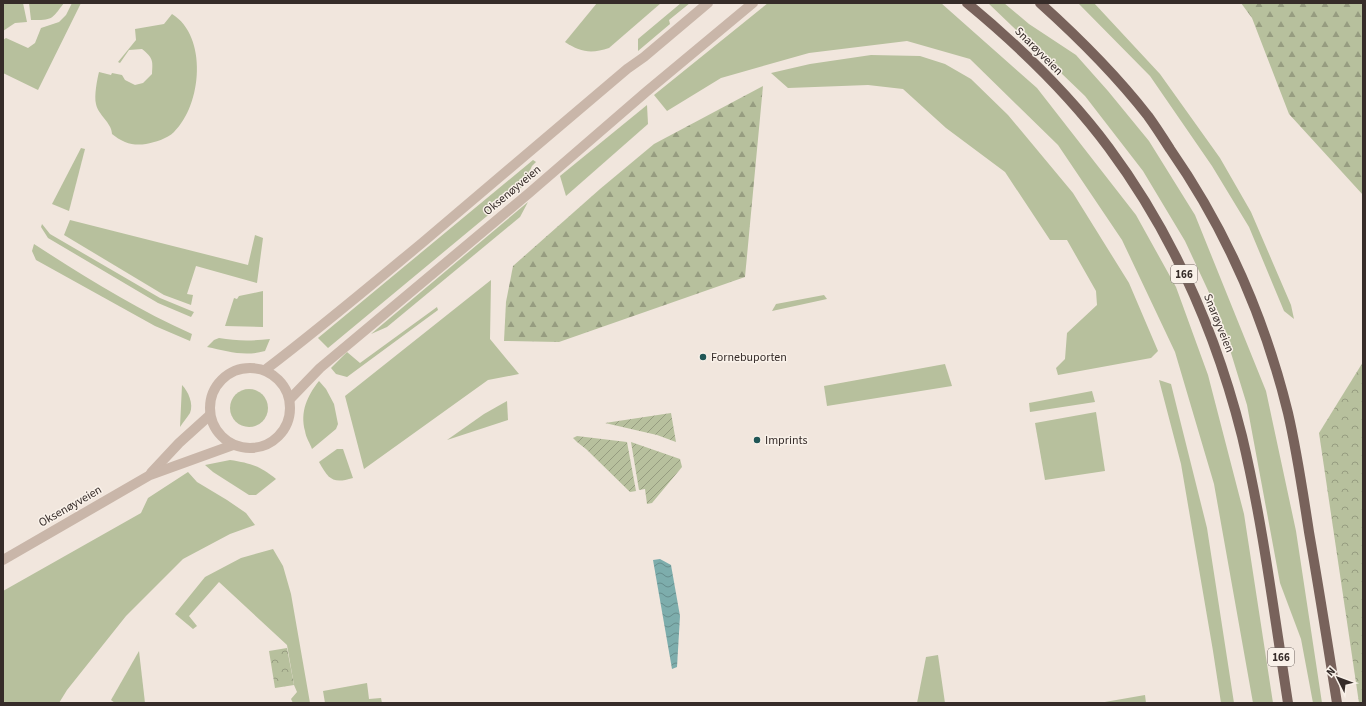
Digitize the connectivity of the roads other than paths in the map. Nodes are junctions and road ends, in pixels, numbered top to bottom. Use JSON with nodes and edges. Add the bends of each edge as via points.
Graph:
{"nodes":[{"id":1,"x":708,"y":3,"type":"edge"},
{"id":2,"x":753,"y":3,"type":"edge"},
{"id":3,"x":967,"y":3,"type":"edge"},
{"id":4,"x":1040,"y":3,"type":"edge"},
{"id":5,"x":265,"y":370,"type":"junction"},
{"id":6,"x":290,"y":399,"type":"junction"},
{"id":7,"x":210,"y":415,"type":"junction"},
{"id":8,"x":233,"y":445,"type":"junction"},
{"id":9,"x":150,"y":475,"type":"junction"},
{"id":10,"x":3,"y":560,"type":"edge"},
{"id":11,"x":1288,"y":703,"type":"edge"},
{"id":12,"x":1337,"y":703,"type":"edge"}],
"edges":[{"from":1,"to":5,"type":"street","name":"Oksenøyveien","via":[[528,155]]},
{"from":2,"to":6,"type":"street","name":"Oksenøyveien","via":[[320,368]]},
{"from":3,"to":11,"type":"main road","name":"Snarøyveien","number":"166","via":[[1037,66],[1077,108],[1109,148],[1141,196],[1170,247],[1200,309],[1224,373],[1250,472]]},
{"from":4,"to":12,"type":"main road","via":[[1073,32],[1149,117],[1186,171],[1216,224],[1247,290],[1270,351],[1288,413]]},
{"from":5,"to":6,"type":"street","via":[[281,381]]},
{"from":5,"to":7,"type":"street","via":[[241,368],[221,379],[211,398]]},
{"from":6,"to":8,"type":"street","via":[[291,411],[288,422],[274,441],[254,448]]},
{"from":7,"to":8,"type":"street","via":[[218,433]]},
{"from":7,"to":9,"type":"street","name":"Oksenøyveien","via":[[179,443]]},
{"from":8,"to":9,"type":"street","name":"Oksenøyveien"},
{"from":9,"to":10,"type":"street","name":"Oksenøyveien"}]}
